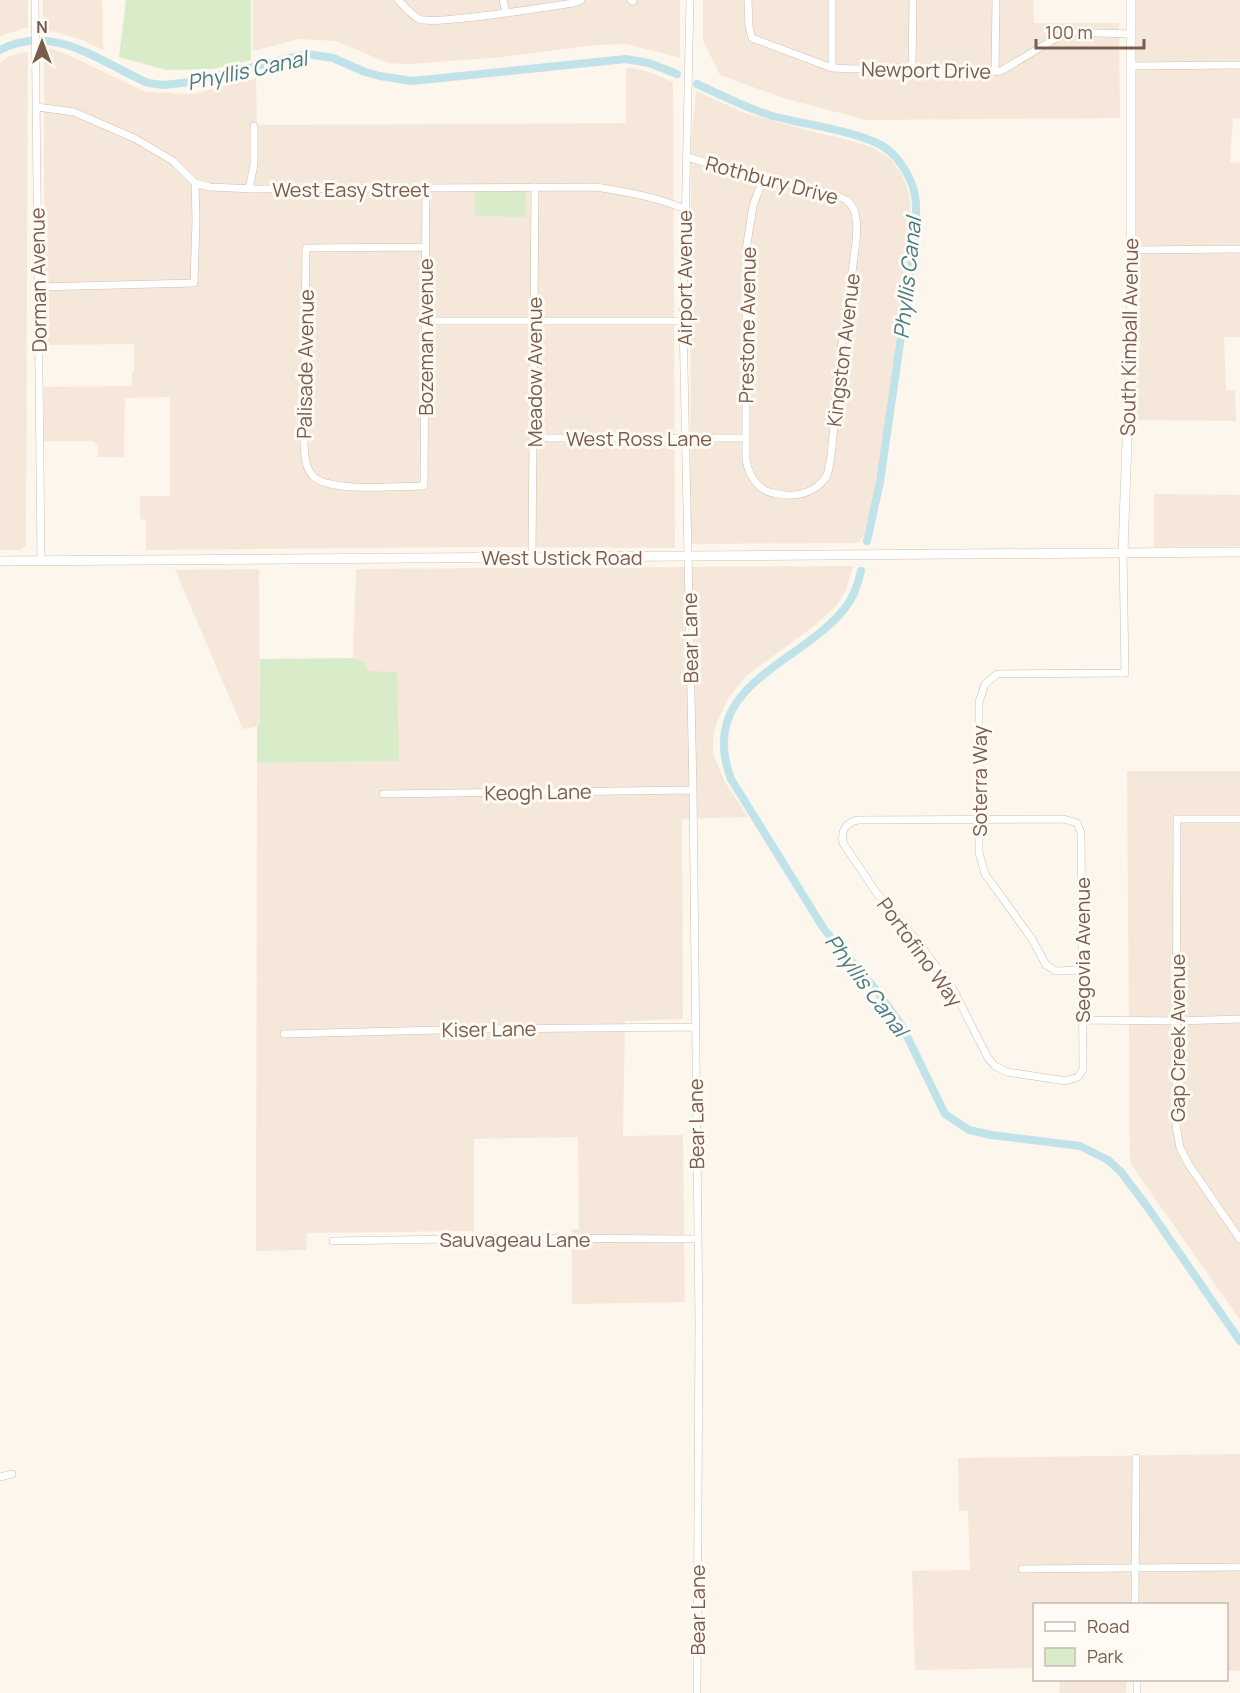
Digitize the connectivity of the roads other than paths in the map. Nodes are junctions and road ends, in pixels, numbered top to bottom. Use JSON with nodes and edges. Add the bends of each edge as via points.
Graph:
{"nodes":[{"id":1,"x":35,"y":0,"type":"edge"},
{"id":2,"x":398,"y":0,"type":"edge"},
{"id":3,"x":503,"y":0,"type":"edge"},
{"id":4,"x":581,"y":0,"type":"edge"},
{"id":5,"x":690,"y":0,"type":"edge"},
{"id":6,"x":748,"y":0,"type":"edge"},
{"id":7,"x":832,"y":0,"type":"edge"},
{"id":8,"x":913,"y":0,"type":"edge"},
{"id":9,"x":996,"y":0,"type":"edge"},
{"id":10,"x":1131,"y":0,"type":"edge"},
{"id":11,"x":506,"y":13,"type":"junction"},
{"id":12,"x":1131,"y":34,"type":"junction"},
{"id":13,"x":1240,"y":65,"type":"edge"},
{"id":14,"x":1130,"y":66,"type":"junction"},
{"id":15,"x":912,"y":67,"type":"junction"},
{"id":16,"x":832,"y":68,"type":"junction"},
{"id":17,"x":995,"y":71,"type":"junction"},
{"id":18,"x":37,"y":107,"type":"junction"},
{"id":19,"x":254,"y":126,"type":"dead end"},
{"id":20,"x":686,"y":157,"type":"junction"},
{"id":21,"x":763,"y":179,"type":"junction"},
{"id":22,"x":195,"y":183,"type":"junction"},
{"id":23,"x":535,"y":187,"type":"junction"},
{"id":24,"x":426,"y":188,"type":"junction"},
{"id":25,"x":249,"y":189,"type":"junction"},
{"id":26,"x":685,"y":209,"type":"junction"},
{"id":27,"x":854,"y":209,"type":"joint"},
{"id":28,"x":426,"y":247,"type":"junction"},
{"id":29,"x":1240,"y":249,"type":"edge"},
{"id":30,"x":1131,"y":250,"type":"junction"},
{"id":31,"x":38,"y":287,"type":"junction"},
{"id":32,"x":425,"y":321,"type":"junction"},
{"id":33,"x":534,"y":321,"type":"junction"},
{"id":34,"x":683,"y":321,"type":"junction"},
{"id":35,"x":533,"y":438,"type":"junction"},
{"id":36,"x":685,"y":438,"type":"junction"},
{"id":37,"x":745,"y":438,"type":"junction"},
{"id":38,"x":749,"y":472,"type":"joint"},
{"id":39,"x":424,"y":486,"type":"joint"},
{"id":40,"x":1124,"y":552,"type":"junction"},
{"id":41,"x":1240,"y":552,"type":"edge"},
{"id":42,"x":688,"y":556,"type":"junction"},
{"id":43,"x":532,"y":558,"type":"junction"},
{"id":44,"x":41,"y":560,"type":"junction"},
{"id":45,"x":0,"y":561,"type":"edge"},
{"id":46,"x":1125,"y":673,"type":"joint"},
{"id":47,"x":693,"y":790,"type":"junction"},
{"id":48,"x":383,"y":794,"type":"dead end"},
{"id":49,"x":1240,"y":819,"type":"edge"},
{"id":50,"x":978,"y":820,"type":"junction"},
{"id":51,"x":1082,"y":970,"type":"junction"},
{"id":52,"x":1240,"y":1019,"type":"edge"},
{"id":53,"x":1082,"y":1020,"type":"junction"},
{"id":54,"x":1177,"y":1021,"type":"junction"},
{"id":55,"x":695,"y":1028,"type":"junction"},
{"id":56,"x":284,"y":1034,"type":"dead end"},
{"id":57,"x":1078,"y":1077,"type":"joint"},
{"id":58,"x":697,"y":1239,"type":"junction"},
{"id":59,"x":1240,"y":1239,"type":"edge"},
{"id":60,"x":333,"y":1241,"type":"dead end"},
{"id":61,"x":1136,"y":1458,"type":"dead end"},
{"id":62,"x":12,"y":1474,"type":"dead end"},
{"id":63,"x":0,"y":1477,"type":"edge"},
{"id":64,"x":1134,"y":1567,"type":"junction"},
{"id":65,"x":1240,"y":1567,"type":"edge"},
{"id":66,"x":1022,"y":1569,"type":"dead end"},
{"id":67,"x":1135,"y":1603,"type":"edge"},
{"id":68,"x":697,"y":1693,"type":"edge"}],
"edges":[{"from":1,"to":18,"type":"street","name":"Dorman Avenue"},
{"from":2,"to":11,"type":"street","via":[[420,19]]},
{"from":3,"to":11,"type":"street"},
{"from":4,"to":11,"type":"street"},
{"from":5,"to":20,"type":"street","name":"Airport Avenue"},
{"from":6,"to":16,"type":"street","name":"Newport Drive","via":[[752,38]]},
{"from":7,"to":16,"type":"street"},
{"from":8,"to":15,"type":"street"},
{"from":9,"to":17,"type":"street"},
{"from":10,"to":12,"type":"main road","name":"South Kimball Avenue"},
{"from":12,"to":14,"type":"main road","name":"South Kimball Avenue"},
{"from":12,"to":17,"type":"street","name":"Newport Drive","via":[[1066,32]]},
{"from":13,"to":14,"type":"street"},
{"from":14,"to":30,"type":"main road","name":"South Kimball Avenue"},
{"from":15,"to":16,"type":"street","name":"Newport Drive"},
{"from":15,"to":17,"type":"street","name":"Newport Drive","via":[[947,74]]},
{"from":18,"to":22,"type":"street","via":[[74,112],[136,139],[174,161]]},
{"from":18,"to":31,"type":"street","name":"Dorman Avenue"},
{"from":19,"to":25,"type":"street","via":[[254,164]]},
{"from":20,"to":21,"type":"street","name":"Rothbury Drive"},
{"from":20,"to":26,"type":"street","name":"Airport Avenue"},
{"from":21,"to":27,"type":"street","name":"Rothbury Drive","via":[[846,199]]},
{"from":21,"to":37,"type":"street","name":"Prestone Avenue","via":[[753,206],[746,250]]},
{"from":22,"to":25,"type":"street","name":"West Easy Street"},
{"from":22,"to":31,"type":"street","via":[[194,283]]},
{"from":23,"to":24,"type":"street","name":"West Easy Street"},
{"from":23,"to":26,"type":"street","name":"West Easy Street","via":[[596,187],[634,193]]},
{"from":23,"to":33,"type":"street","name":"Meadow Avenue"},
{"from":24,"to":25,"type":"street","name":"West Easy Street"},
{"from":24,"to":28,"type":"street","name":"Bozeman Avenue"},
{"from":26,"to":34,"type":"street","name":"Airport Avenue"},
{"from":27,"to":38,"type":"street","name":"Kingston Avenue","via":[[856,243],[826,476],[803,495],[780,495],[766,492]]},
{"from":28,"to":32,"type":"street","name":"Bozeman Avenue"},
{"from":28,"to":39,"type":"street","name":"Palisade Avenue","via":[[306,248],[304,445],[314,478],[329,485]]},
{"from":29,"to":30,"type":"street"},
{"from":30,"to":40,"type":"main road","name":"South Kimball Avenue"},
{"from":31,"to":44,"type":"street","name":"Dorman Avenue"},
{"from":32,"to":33,"type":"street"},
{"from":32,"to":39,"type":"street","name":"Bozeman Avenue"},
{"from":33,"to":34,"type":"street"},
{"from":33,"to":35,"type":"street","name":"Meadow Avenue"},
{"from":34,"to":36,"type":"street","name":"Airport Avenue"},
{"from":35,"to":36,"type":"street","name":"West Ross Lane"},
{"from":35,"to":43,"type":"street","name":"Meadow Avenue"},
{"from":36,"to":37,"type":"street","name":"West Ross Lane"},
{"from":36,"to":42,"type":"street","name":"Airport Avenue"},
{"from":37,"to":38,"type":"street","name":"Prestone Avenue"},
{"from":40,"to":41,"type":"main road","name":"West Ustick Road"},
{"from":40,"to":42,"type":"main road","name":"West Ustick Road"},
{"from":40,"to":46,"type":"street","name":"South Kimball Avenue"},
{"from":42,"to":43,"type":"main road","name":"West Ustick Road"},
{"from":42,"to":47,"type":"street","name":"Bear Lane"},
{"from":43,"to":44,"type":"main road","name":"West Ustick Road"},
{"from":44,"to":45,"type":"main road","name":"West Ustick Road"},
{"from":46,"to":50,"type":"street","name":"Soterra Way","via":[[998,674],[985,684],[979,702]]},
{"from":47,"to":48,"type":"street","name":"Keogh Lane"},
{"from":47,"to":55,"type":"street","name":"Bear Lane"},
{"from":49,"to":54,"type":"street","name":"Gap Creek Avenue","via":[[1177,819]]},
{"from":50,"to":51,"type":"street","name":"Soterra Way","via":[[985,874],[1046,965],[1056,971]]},
{"from":50,"to":51,"type":"street","name":"Segovia Avenue","via":[[1064,819],[1077,823],[1081,833]]},
{"from":50,"to":57,"type":"street","name":"Portofino Way","via":[[858,820],[844,827],[843,843],[954,991],[995,1066],[1007,1072],[1066,1081]]},
{"from":51,"to":53,"type":"street","name":"Segovia Avenue"},
{"from":52,"to":54,"type":"street"},
{"from":53,"to":54,"type":"street"},
{"from":53,"to":57,"type":"street","name":"Segovia Avenue","via":[[1083,1069]]},
{"from":54,"to":59,"type":"street","name":"Gap Creek Avenue","via":[[1176,1125],[1180,1148]]},
{"from":55,"to":56,"type":"street","name":"Kiser Lane"},
{"from":55,"to":58,"type":"street","name":"Bear Lane"},
{"from":58,"to":60,"type":"street","name":"Sauvageau Lane"},
{"from":58,"to":68,"type":"street","name":"Bear Lane"},
{"from":61,"to":64,"type":"street"},
{"from":62,"to":63,"type":"street"},
{"from":64,"to":65,"type":"street"},
{"from":64,"to":66,"type":"street"},
{"from":64,"to":67,"type":"street"}]}
